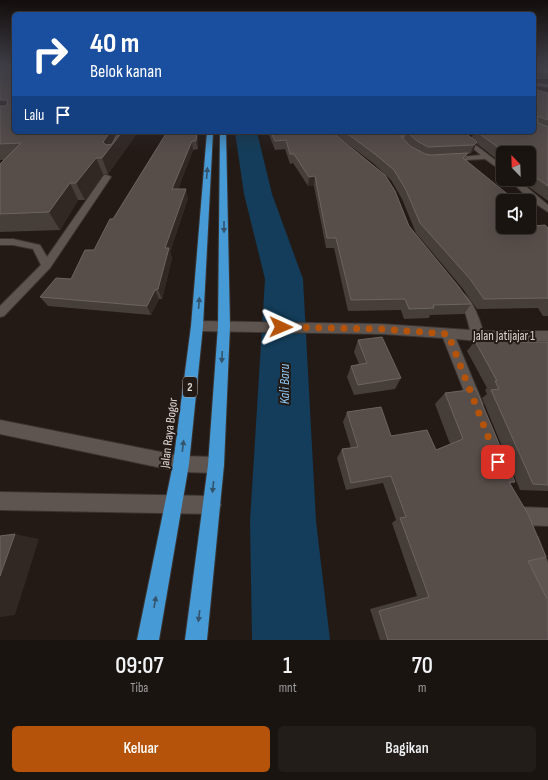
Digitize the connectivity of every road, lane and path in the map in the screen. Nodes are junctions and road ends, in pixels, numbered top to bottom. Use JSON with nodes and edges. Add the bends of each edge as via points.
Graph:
{"nodes":[{"id":1,"x":210,"y":134,"type":"edge"},
{"id":2,"x":223,"y":134,"type":"edge"},
{"id":3,"x":428,"y":134,"type":"edge"},
{"id":4,"x":475,"y":135,"type":"dead end"},
{"id":5,"x":410,"y":153,"type":"edge"},
{"id":6,"x":487,"y":156,"type":"junction"},
{"id":7,"x":442,"y":160,"type":"edge"},
{"id":8,"x":496,"y":164,"type":"edge"},
{"id":9,"x":107,"y":177,"type":"dead end"},
{"id":10,"x":520,"y":186,"type":"edge"},
{"id":11,"x":548,"y":209,"type":"edge"},
{"id":12,"x":0,"y":242,"type":"edge"},
{"id":13,"x":46,"y":266,"type":"junction"},
{"id":14,"x":453,"y":287,"type":"edge"},
{"id":15,"x":0,"y":313,"type":"edge"},
{"id":16,"x":197,"y":326,"type":"junction"},
{"id":17,"x":224,"y":326,"type":"junction"},
{"id":18,"x":448,"y":334,"type":"junction"},
{"id":19,"x":478,"y":336,"type":"junction"},
{"id":20,"x":548,"y":336,"type":"edge"},
{"id":21,"x":480,"y":416,"type":"edge"},
{"id":22,"x":0,"y":427,"type":"edge"},
{"id":23,"x":180,"y":464,"type":"junction"},
{"id":24,"x":216,"y":465,"type":"junction"},
{"id":25,"x":0,"y":501,"type":"edge"},
{"id":26,"x":212,"y":505,"type":"junction"},
{"id":27,"x":173,"y":506,"type":"junction"},
{"id":28,"x":548,"y":517,"type":"edge"},
{"id":29,"x":548,"y":589,"type":"edge"},
{"id":30,"x":148,"y":640,"type":"edge"},
{"id":31,"x":196,"y":640,"type":"edge"}],
"edges":[{"from":16,"to":1,"type":"highway","name":"Jalan Raya Bogor","number":"2","one_way":true},
{"from":2,"to":17,"type":"highway","one_way":true},
{"from":3,"to":5,"type":"street","via":[[396,138]]},
{"from":4,"to":6,"type":"street","via":[[461,137]]},
{"from":6,"to":7,"type":"street"},
{"from":6,"to":8,"type":"street"},
{"from":9,"to":13,"type":"street"},
{"from":10,"to":11,"type":"street"},
{"from":12,"to":13,"type":"street","via":[[37,247]]},
{"from":13,"to":15,"type":"street"},
{"from":14,"to":19,"type":"street","via":[[472,314]]},
{"from":16,"to":17,"type":"street","name":"Jalan Jatijajar 1"},
{"from":23,"to":16,"type":"highway","name":"Jalan Raya Bogor","number":"2","one_way":true},
{"from":17,"to":18,"type":"street","name":"Jalan Jatijajar 1","via":[[382,329]]},
{"from":17,"to":24,"type":"highway","one_way":true},
{"from":18,"to":19,"type":"street","name":"Jalan Jatijajar 1"},
{"from":18,"to":21,"type":"street"},
{"from":19,"to":20,"type":"street","name":"Jalan Jatijajar 1"},
{"from":22,"to":23,"type":"street"},
{"from":23,"to":24,"type":"street"},
{"from":23,"to":27,"type":"highway","name":"Jalan Raya Bogor","number":"2"},
{"from":24,"to":26,"type":"highway","one_way":true},
{"from":25,"to":27,"type":"street"},
{"from":26,"to":27,"type":"street"},
{"from":26,"to":31,"type":"highway","one_way":true},
{"from":30,"to":27,"type":"highway","name":"Jalan Raya Bogor","number":"2","one_way":true},
{"from":28,"to":29,"type":"street","via":[[517,510]]}]}
